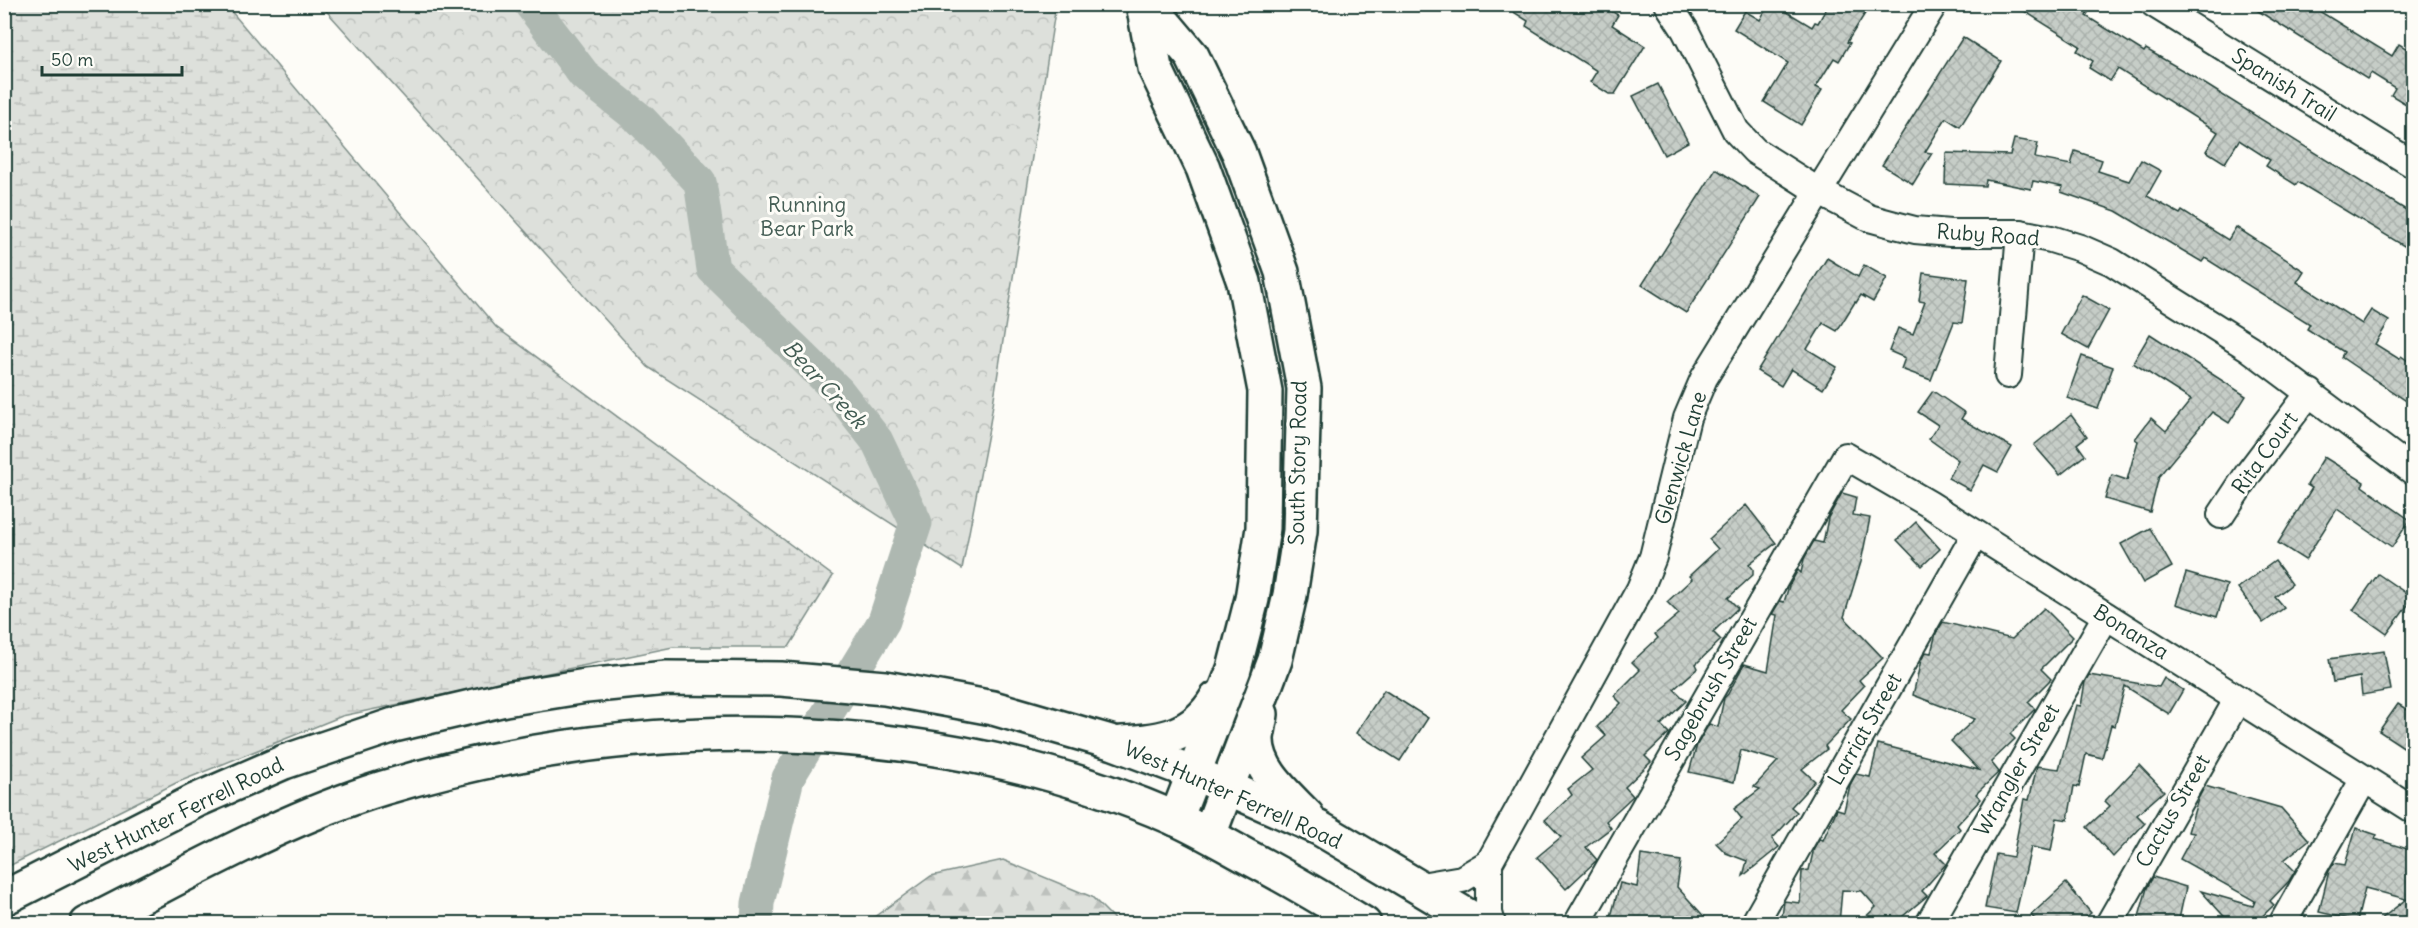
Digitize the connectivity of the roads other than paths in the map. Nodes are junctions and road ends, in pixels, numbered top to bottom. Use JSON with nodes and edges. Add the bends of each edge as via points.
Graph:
{"nodes":[{"id":1,"x":1143,"y":4,"type":"edge"},
{"id":2,"x":1148,"y":4,"type":"edge"},
{"id":3,"x":1668,"y":4,"type":"edge"},
{"id":4,"x":1934,"y":4,"type":"edge"},
{"id":5,"x":2154,"y":4,"type":"edge"},
{"id":6,"x":2414,"y":165,"type":"edge"},
{"id":7,"x":1818,"y":191,"type":"junction"},
{"id":8,"x":2020,"y":233,"type":"junction"},
{"id":9,"x":2007,"y":375,"type":"dead end"},
{"id":10,"x":2310,"y":392,"type":"junction"},
{"id":11,"x":1846,"y":456,"type":"joint"},
{"id":12,"x":2414,"y":472,"type":"edge"},
{"id":13,"x":2221,"y":515,"type":"dead end"},
{"id":14,"x":1976,"y":535,"type":"junction"},
{"id":15,"x":2106,"y":616,"type":"junction"},
{"id":16,"x":1234,"y":669,"type":"junction"},
{"id":17,"x":1265,"y":687,"type":"junction"},
{"id":18,"x":2238,"y":699,"type":"junction"},
{"id":19,"x":1114,"y":743,"type":"junction"},
{"id":20,"x":1194,"y":773,"type":"junction"},
{"id":21,"x":2364,"y":779,"type":"junction"},
{"id":22,"x":1227,"y":787,"type":"junction"},
{"id":23,"x":2414,"y":810,"type":"edge"},
{"id":24,"x":1176,"y":819,"type":"junction"},
{"id":25,"x":1319,"y":828,"type":"junction"},
{"id":26,"x":1209,"y":835,"type":"junction"},
{"id":27,"x":1489,"y":863,"type":"junction"},
{"id":28,"x":1421,"y":886,"type":"junction"},
{"id":29,"x":4,"y":898,"type":"edge"},
{"id":30,"x":87,"y":924,"type":"edge"},
{"id":31,"x":1364,"y":924,"type":"edge"},
{"id":32,"x":1481,"y":924,"type":"edge"},
{"id":33,"x":1492,"y":924,"type":"edge"},
{"id":34,"x":1577,"y":924,"type":"edge"},
{"id":35,"x":1755,"y":924,"type":"edge"},
{"id":36,"x":1929,"y":924,"type":"edge"},
{"id":37,"x":2109,"y":924,"type":"edge"},
{"id":38,"x":2282,"y":924,"type":"edge"}],
"edges":[{"from":1,"to":16,"type":"main road","name":"South Story Road","via":[[1155,68],[1203,168],[1244,282],[1265,391],[1263,528],[1252,599]]},
{"from":2,"to":17,"type":"main road","name":"South Story Road","via":[[1192,56],[1239,153],[1282,272],[1304,388],[1300,531],[1290,595]]},
{"from":3,"to":7,"type":"street","name":"Ruby Road","via":[[1736,131],[1755,151]]},
{"from":4,"to":7,"type":"street","name":"Glenwick Lane"},
{"from":5,"to":6,"type":"street","name":"Spanish Trail"},
{"from":7,"to":8,"type":"street","name":"Ruby Road","via":[[1869,218],[1915,230]]},
{"from":7,"to":27,"type":"street","name":"Glenwick Lane","via":[[1704,378],[1687,418],[1653,557],[1640,589]]},
{"from":8,"to":9,"type":"street"},
{"from":8,"to":10,"type":"street","name":"Ruby Road","via":[[2080,248],[2112,262],[2249,348]]},
{"from":10,"to":12,"type":"street","name":"Ruby Road"},
{"from":10,"to":13,"type":"street","name":"Rita Court"},
{"from":11,"to":14,"type":"street","name":"Bonanza"},
{"from":11,"to":34,"type":"street","name":"Sagebrush Street"},
{"from":14,"to":15,"type":"street","name":"Bonanza"},
{"from":14,"to":35,"type":"street","name":"Larriat Street"},
{"from":15,"to":18,"type":"street","name":"Bonanza"},
{"from":15,"to":36,"type":"street","name":"Wrangler Street"},
{"from":16,"to":19,"type":"main road","via":[[1197,723],[1154,742]]},
{"from":16,"to":20,"type":"main road","name":"South Story Road"},
{"from":17,"to":22,"type":"main road","name":"South Story Road"},
{"from":17,"to":25,"type":"main road","via":[[1257,740],[1264,766]]},
{"from":18,"to":21,"type":"street","name":"Bonanza"},
{"from":18,"to":37,"type":"street","name":"Cactus Street"},
{"from":19,"to":20,"type":"main road","name":"West Hunter Ferrell Road"},
{"from":19,"to":29,"type":"main road","name":"West Hunter Ferrell Road","via":[[993,708],[885,688],[781,679],[667,678],[586,686],[505,699],[394,725],[284,762],[197,800]]},
{"from":20,"to":22,"type":"main road","name":"West Hunter Ferrell Road"},
{"from":20,"to":24,"type":"main road","name":"South Story Road"},
{"from":21,"to":23,"type":"street","name":"Bonanza"},
{"from":21,"to":38,"type":"street"},
{"from":22,"to":25,"type":"main road","name":"West Hunter Ferrell Road"},
{"from":22,"to":26,"type":"main road","name":"South Story Road"},
{"from":24,"to":26,"type":"main road"},
{"from":24,"to":30,"type":"main road","via":[[1079,784],[977,756],[852,739],[734,735],[596,742],[464,766],[381,789],[307,816],[232,850]]},
{"from":25,"to":28,"type":"main road","name":"West Hunter Ferrell Road"},
{"from":26,"to":31,"type":"main road"},
{"from":27,"to":28,"type":"street","via":[[1462,879]]},
{"from":27,"to":33,"type":"street","name":"Glenwick Lane"},
{"from":28,"to":32,"type":"main road","name":"West Hunter Ferrell Road"}]}
